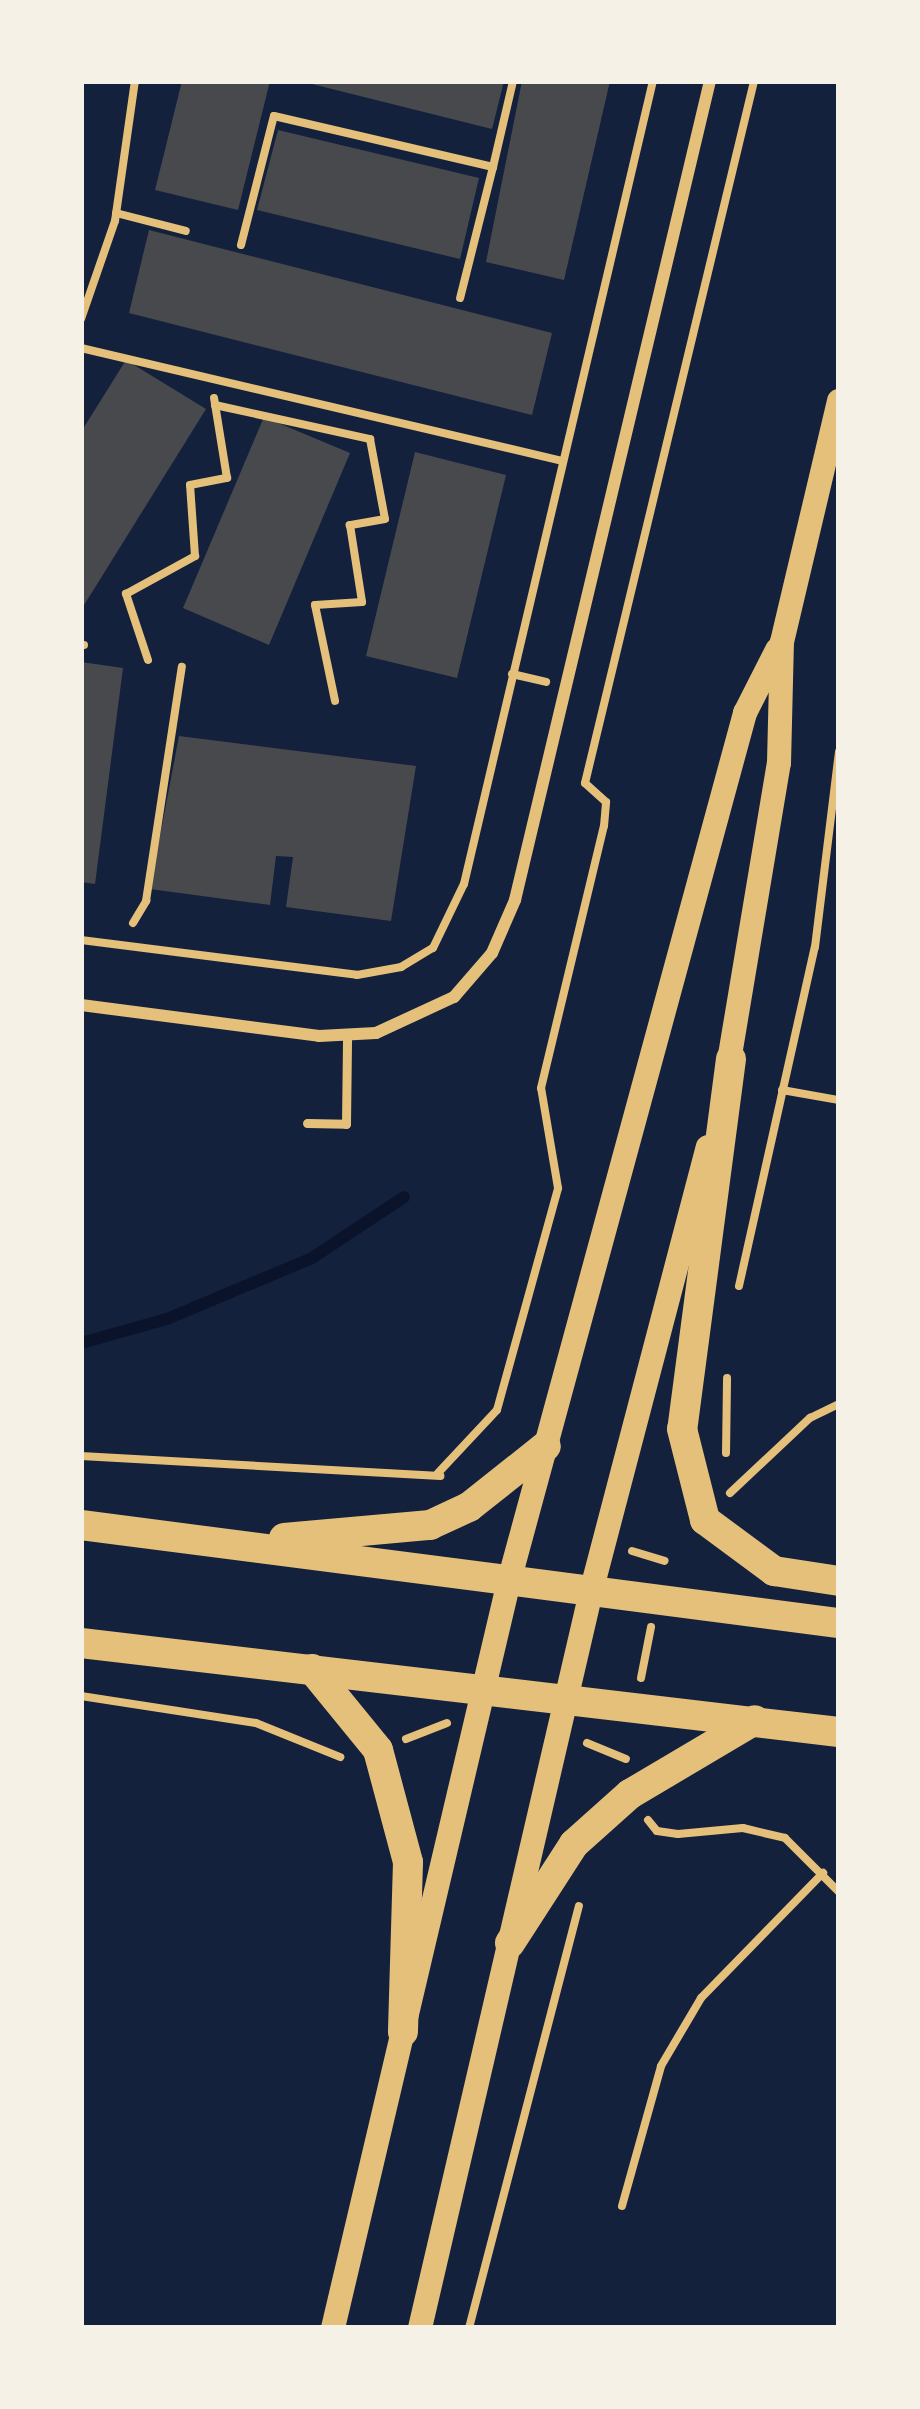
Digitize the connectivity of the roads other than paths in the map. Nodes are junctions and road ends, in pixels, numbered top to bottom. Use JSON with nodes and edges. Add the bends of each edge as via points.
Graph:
{"nodes":[{"id":1,"x":710,"y":81,"type":"edge"},
{"id":2,"x":839,"y":401,"type":"edge"},
{"id":3,"x":782,"y":642,"type":"junction"},
{"id":4,"x":81,"y":1005,"type":"edge"},
{"id":5,"x":347,"y":1037,"type":"junction"},
{"id":6,"x":731,"y":1059,"type":"junction"},
{"id":7,"x":308,"y":1123,"type":"dead end"},
{"id":8,"x":546,"y":1446,"type":"junction"},
{"id":9,"x":81,"y":1525,"type":"edge"},
{"id":10,"x":224,"y":1542,"type":"junction"},
{"id":11,"x":509,"y":1581,"type":"junction"},
{"id":12,"x":839,"y":1581,"type":"edge"},
{"id":13,"x":591,"y":1592,"type":"junction"},
{"id":14,"x":839,"y":1623,"type":"edge"},
{"id":15,"x":81,"y":1643,"type":"edge"},
{"id":16,"x":312,"y":1670,"type":"junction"},
{"id":17,"x":484,"y":1690,"type":"junction"},
{"id":18,"x":567,"y":1699,"type":"junction"},
{"id":19,"x":754,"y":1720,"type":"junction"},
{"id":20,"x":839,"y":1732,"type":"edge"},
{"id":21,"x":510,"y":1943,"type":"junction"},
{"id":22,"x":403,"y":2032,"type":"junction"},
{"id":23,"x":333,"y":2328,"type":"edge"},
{"id":24,"x":420,"y":2328,"type":"edge"}],
"edges":[{"from":1,"to":5,"type":"street","via":[[506,927],[454,997],[404,1025]]},
{"from":2,"to":3,"type":"main road"},
{"from":3,"to":6,"type":"main road","via":[[778,763]]},
{"from":3,"to":8,"type":"main road","via":[[745,713]]},
{"from":4,"to":5,"type":"street"},
{"from":5,"to":7,"type":"lane","via":[[346,1124]]},
{"from":6,"to":12,"type":"main road","via":[[682,1429],[705,1520],[774,1571]]},
{"from":6,"to":13,"type":"main road"},
{"from":8,"to":10,"type":"main road","via":[[470,1507],[430,1526]]},
{"from":8,"to":11,"type":"main road"},
{"from":9,"to":10,"type":"main road"},
{"from":10,"to":11,"type":"main road"},
{"from":11,"to":13,"type":"main road"},
{"from":11,"to":17,"type":"main road"},
{"from":13,"to":14,"type":"main road"},
{"from":13,"to":18,"type":"main road"},
{"from":15,"to":16,"type":"main road"},
{"from":16,"to":17,"type":"main road"},
{"from":16,"to":22,"type":"main road","via":[[378,1750],[409,1862]]},
{"from":17,"to":18,"type":"main road"},
{"from":17,"to":22,"type":"main road"},
{"from":18,"to":19,"type":"main road"},
{"from":18,"to":21,"type":"main road"},
{"from":19,"to":20,"type":"main road"},
{"from":19,"to":21,"type":"main road","via":[[630,1794],[574,1844]]},
{"from":21,"to":24,"type":"main road"},
{"from":22,"to":23,"type":"main road"}]}
